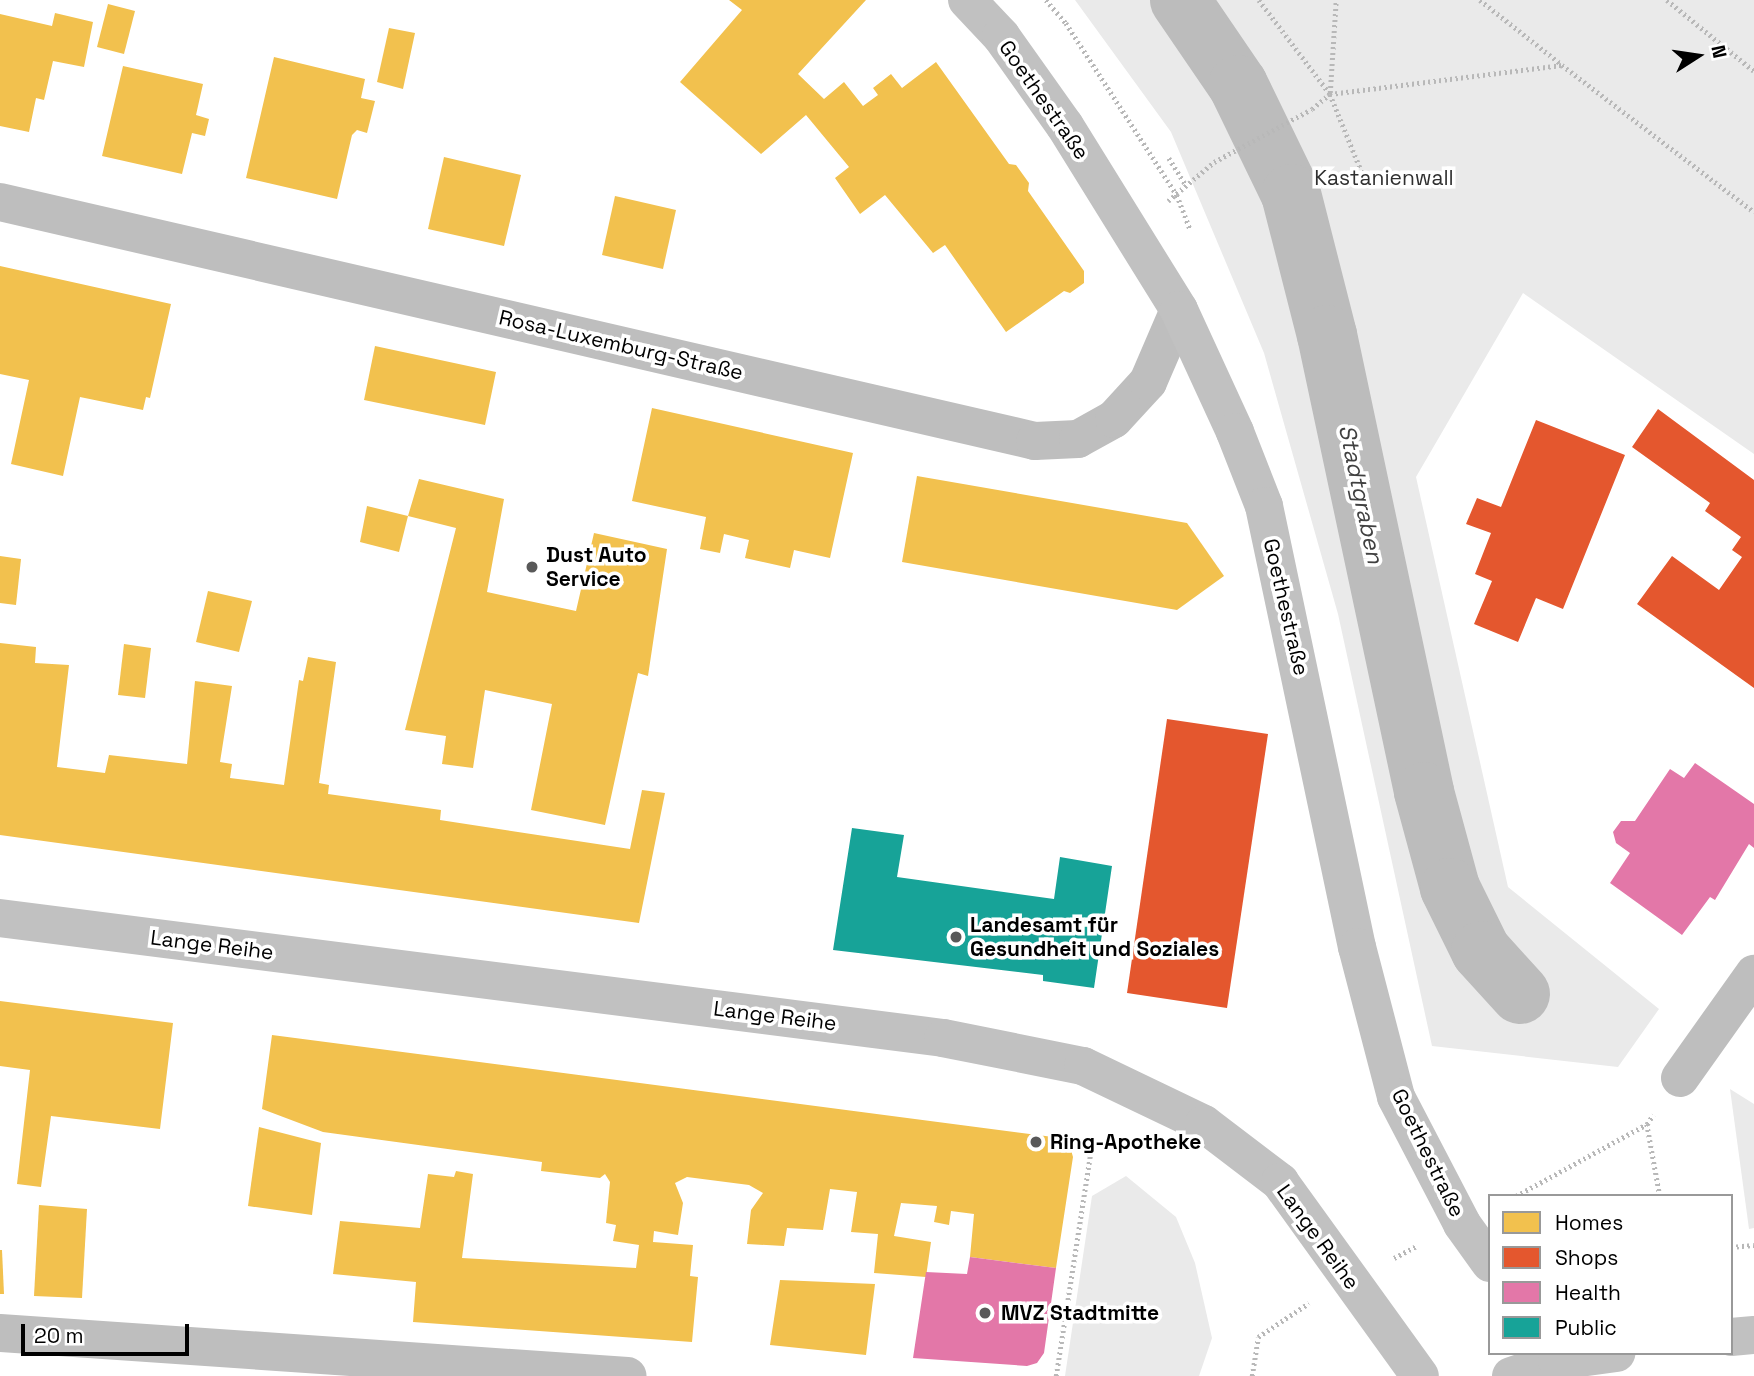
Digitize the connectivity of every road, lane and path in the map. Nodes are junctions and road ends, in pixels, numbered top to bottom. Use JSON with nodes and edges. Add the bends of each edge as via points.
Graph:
{"nodes":[{"id":1,"x":967,"y":0,"type":"edge"},
{"id":2,"x":1046,"y":0,"type":"edge"},
{"id":3,"x":1259,"y":0,"type":"edge"},
{"id":4,"x":1336,"y":0,"type":"edge"},
{"id":5,"x":1480,"y":0,"type":"edge"},
{"id":6,"x":1667,"y":0,"type":"edge"},
{"id":7,"x":1562,"y":65,"type":"junction"},
{"id":8,"x":1754,"y":71,"type":"edge"},
{"id":9,"x":1330,"y":94,"type":"junction"},
{"id":10,"x":1169,"y":158,"type":"dead end"},
{"id":11,"x":1366,"y":182,"type":"dead end"},
{"id":12,"x":1186,"y":185,"type":"junction"},
{"id":13,"x":1177,"y":195,"type":"junction"},
{"id":14,"x":0,"y":202,"type":"edge"},
{"id":15,"x":1754,"y":212,"type":"edge"},
{"id":16,"x":1129,"y":231,"type":"junction"},
{"id":17,"x":1179,"y":310,"type":"junction"},
{"id":18,"x":0,"y":918,"type":"edge"},
{"id":19,"x":1754,"y":974,"type":"edge"},
{"id":20,"x":1680,"y":1078,"type":"dead end"},
{"id":21,"x":1093,"y":1136,"type":"dead end"},
{"id":22,"x":1520,"y":1194,"type":"edge"},
{"id":23,"x":1660,"y":1194,"type":"edge"},
{"id":24,"x":1754,"y":1245,"type":"edge"},
{"id":25,"x":1733,"y":1247,"type":"edge"},
{"id":26,"x":1488,"y":1259,"type":"edge"},
{"id":27,"x":0,"y":1333,"type":"edge"},
{"id":28,"x":1754,"y":1335,"type":"edge"},
{"id":29,"x":1733,"y":1338,"type":"edge"},
{"id":30,"x":1605,"y":1355,"type":"edge"},
{"id":31,"x":1558,"y":1364,"type":"edge"},
{"id":32,"x":628,"y":1376,"type":"edge"},
{"id":33,"x":1056,"y":1376,"type":"edge"},
{"id":34,"x":1420,"y":1376,"type":"edge"},
{"id":35,"x":1511,"y":1376,"type":"edge"}],
"edges":[{"from":1,"to":16,"type":"main road","name":"Goethestraße","via":[[1001,36],[1065,125]]},
{"from":2,"to":13,"type":"path","via":[[1066,23]]},
{"from":3,"to":9,"type":"path"},
{"from":4,"to":9,"type":"path"},
{"from":5,"to":7,"type":"path"},
{"from":6,"to":8,"type":"path"},
{"from":7,"to":9,"type":"path"},
{"from":7,"to":15,"type":"path"},
{"from":9,"to":11,"type":"path"},
{"from":9,"to":12,"type":"path","via":[[1312,109],[1214,162]]},
{"from":10,"to":12,"type":"path"},
{"from":12,"to":13,"type":"path"},
{"from":13,"to":16,"type":"path"},
{"from":14,"to":17,"type":"street","name":"Rosa-Luxemburg-Straße","via":[[1035,441],[1077,439],[1114,419],[1148,382]]},
{"from":16,"to":17,"type":"main road","name":"Goethestraße"},
{"from":17,"to":26,"type":"main road","name":"Goethestraße","via":[[1264,506],[1357,947],[1396,1097],[1462,1224]]},
{"from":18,"to":34,"type":"main road","name":"Lange Reihe","via":[[943,1038],[1083,1066],[1204,1124],[1280,1182]]},
{"from":19,"to":20,"type":"street"},
{"from":21,"to":33,"type":"path"},
{"from":22,"to":23,"type":"path","via":[[1647,1124]]},
{"from":24,"to":25,"type":"path"},
{"from":27,"to":32,"type":"street"},
{"from":28,"to":29,"type":"main road"},
{"from":30,"to":31,"type":"main road"},
{"from":31,"to":35,"type":"main road"}]}
